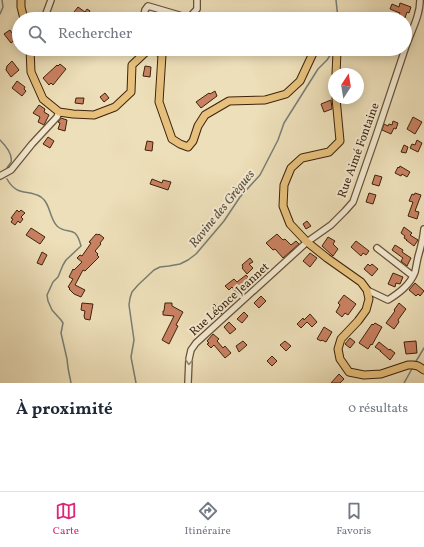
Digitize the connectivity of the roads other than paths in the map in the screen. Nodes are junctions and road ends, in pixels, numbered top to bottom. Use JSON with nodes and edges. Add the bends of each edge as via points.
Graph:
{"nodes":[{"id":1,"x":21,"y":0,"type":"edge"},
{"id":2,"x":51,"y":0,"type":"edge"},
{"id":3,"x":197,"y":0,"type":"edge"},
{"id":4,"x":420,"y":0,"type":"edge"},
{"id":5,"x":22,"y":12,"type":"edge"},
{"id":6,"x":47,"y":12,"type":"edge"},
{"id":7,"x":145,"y":12,"type":"edge"},
{"id":8,"x":168,"y":12,"type":"edge"},
{"id":9,"x":194,"y":12,"type":"edge"},
{"id":10,"x":412,"y":30,"type":"edge"},
{"id":11,"x":30,"y":56,"type":"edge"},
{"id":12,"x":142,"y":56,"type":"edge"},
{"id":13,"x":164,"y":56,"type":"edge"},
{"id":14,"x":312,"y":56,"type":"edge"},
{"id":15,"x":337,"y":56,"type":"edge"},
{"id":16,"x":403,"y":56,"type":"edge"},
{"id":17,"x":336,"y":68,"type":"edge"},
{"id":18,"x":337,"y":104,"type":"edge"},
{"id":19,"x":59,"y":112,"type":"junction"},
{"id":20,"x":0,"y":176,"type":"edge"},
{"id":21,"x":424,"y":229,"type":"edge"},
{"id":22,"x":307,"y":242,"type":"junction"},
{"id":23,"x":377,"y":248,"type":"dead end"},
{"id":24,"x":413,"y":276,"type":"junction"},
{"id":25,"x":367,"y":290,"type":"junction"},
{"id":26,"x":424,"y":370,"type":"edge"},
{"id":27,"x":188,"y":383,"type":"edge"}],
"edges":[{"from":1,"to":5,"type":"main road"},
{"from":2,"to":6,"type":"street"},
{"from":3,"to":9,"type":"street"},
{"from":4,"to":10,"type":"street","name":"Rue Aimé Fontaine"},
{"from":7,"to":8,"type":"street","via":[[148,6]]},
{"from":11,"to":19,"type":"main road","via":[[31,72],[43,99]]},
{"from":12,"to":19,"type":"main road","via":[[132,65],[130,92],[115,107],[94,115]]},
{"from":13,"to":14,"type":"main road","via":[[159,102],[172,139],[188,147],[205,115],[229,101],[265,100],[286,94],[300,81]]},
{"from":15,"to":17,"type":"main road"},
{"from":16,"to":22,"type":"street","name":"Rue Aimé Fontaine","via":[[353,202],[346,211]]},
{"from":18,"to":22,"type":"main road","via":[[340,141],[329,152],[302,158],[291,168],[284,185],[283,206],[290,224]]},
{"from":19,"to":20,"type":"street","via":[[11,170]]},
{"from":21,"to":24,"type":"street"},
{"from":22,"to":25,"type":"main road","via":[[361,282]]},
{"from":22,"to":27,"type":"street","name":"Rue Léonce Jeannet","one_way":true,"via":[[196,343],[189,359]]},
{"from":23,"to":24,"type":"street"},
{"from":24,"to":25,"type":"street","via":[[401,291],[388,300]]},
{"from":25,"to":26,"type":"main road","via":[[369,299],[366,310],[341,339],[338,349],[340,359],[350,372],[364,375],[381,374],[408,365],[418,366]]}]}
